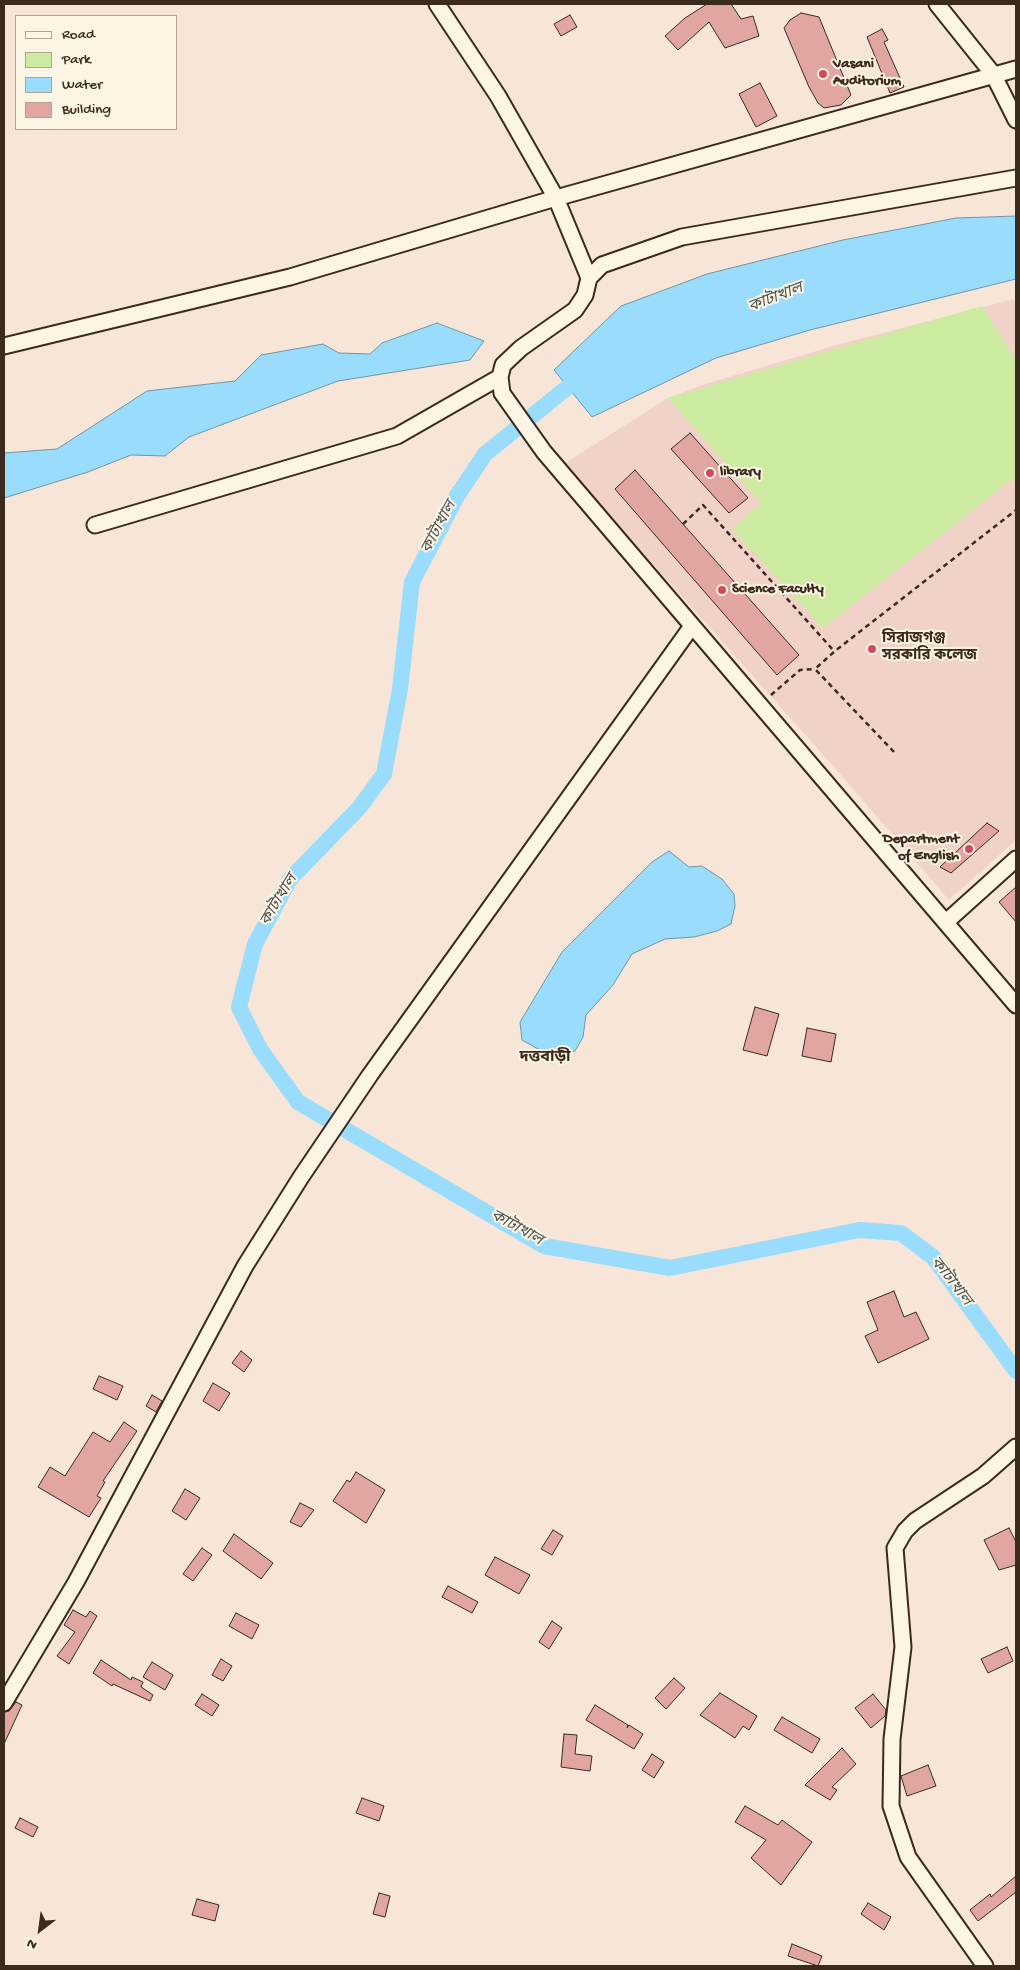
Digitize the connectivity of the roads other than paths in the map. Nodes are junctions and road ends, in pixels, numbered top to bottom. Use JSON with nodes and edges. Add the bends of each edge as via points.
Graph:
{"nodes":[{"id":1,"x":437,"y":4,"type":"edge"},
{"id":2,"x":937,"y":4,"type":"edge"},
{"id":3,"x":1016,"y":69,"type":"edge"},
{"id":4,"x":993,"y":74,"type":"junction"},
{"id":5,"x":1016,"y":78,"type":"edge"},
{"id":6,"x":1016,"y":120,"type":"edge"},
{"id":7,"x":1016,"y":178,"type":"edge"},
{"id":8,"x":556,"y":198,"type":"junction"},
{"id":9,"x":589,"y":278,"type":"junction"},
{"id":10,"x":4,"y":346,"type":"edge"},
{"id":11,"x":500,"y":377,"type":"junction"},
{"id":12,"x":95,"y":525,"type":"dead end"},
{"id":13,"x":692,"y":626,"type":"junction"},
{"id":14,"x":1016,"y":859,"type":"edge"},
{"id":15,"x":946,"y":922,"type":"junction"},
{"id":16,"x":1016,"y":1005,"type":"edge"},
{"id":17,"x":1016,"y":1447,"type":"edge"},
{"id":18,"x":4,"y":1703,"type":"edge"},
{"id":19,"x":985,"y":1966,"type":"edge"}],
"edges":[{"from":1,"to":8,"type":"street","via":[[498,96]]},
{"from":2,"to":4,"type":"street"},
{"from":3,"to":4,"type":"street"},
{"from":4,"to":5,"type":"street"},
{"from":4,"to":6,"type":"street"},
{"from":4,"to":8,"type":"street"},
{"from":7,"to":9,"type":"street","via":[[682,237],[602,265]]},
{"from":8,"to":9,"type":"street"},
{"from":8,"to":10,"type":"street","via":[[290,277]]},
{"from":9,"to":11,"type":"street","via":[[585,295],[575,310],[510,357],[503,365]]},
{"from":11,"to":12,"type":"street","via":[[397,436]]},
{"from":11,"to":13,"type":"street","via":[[502,393],[544,452]]},
{"from":13,"to":15,"type":"street"},
{"from":13,"to":18,"type":"street","via":[[370,1075],[301,1177],[245,1266],[76,1582]]},
{"from":14,"to":15,"type":"street"},
{"from":15,"to":16,"type":"street"},
{"from":17,"to":19,"type":"street","via":[[983,1476],[905,1530],[895,1548],[903,1647],[892,1739],[891,1806],[908,1857]]}]}
